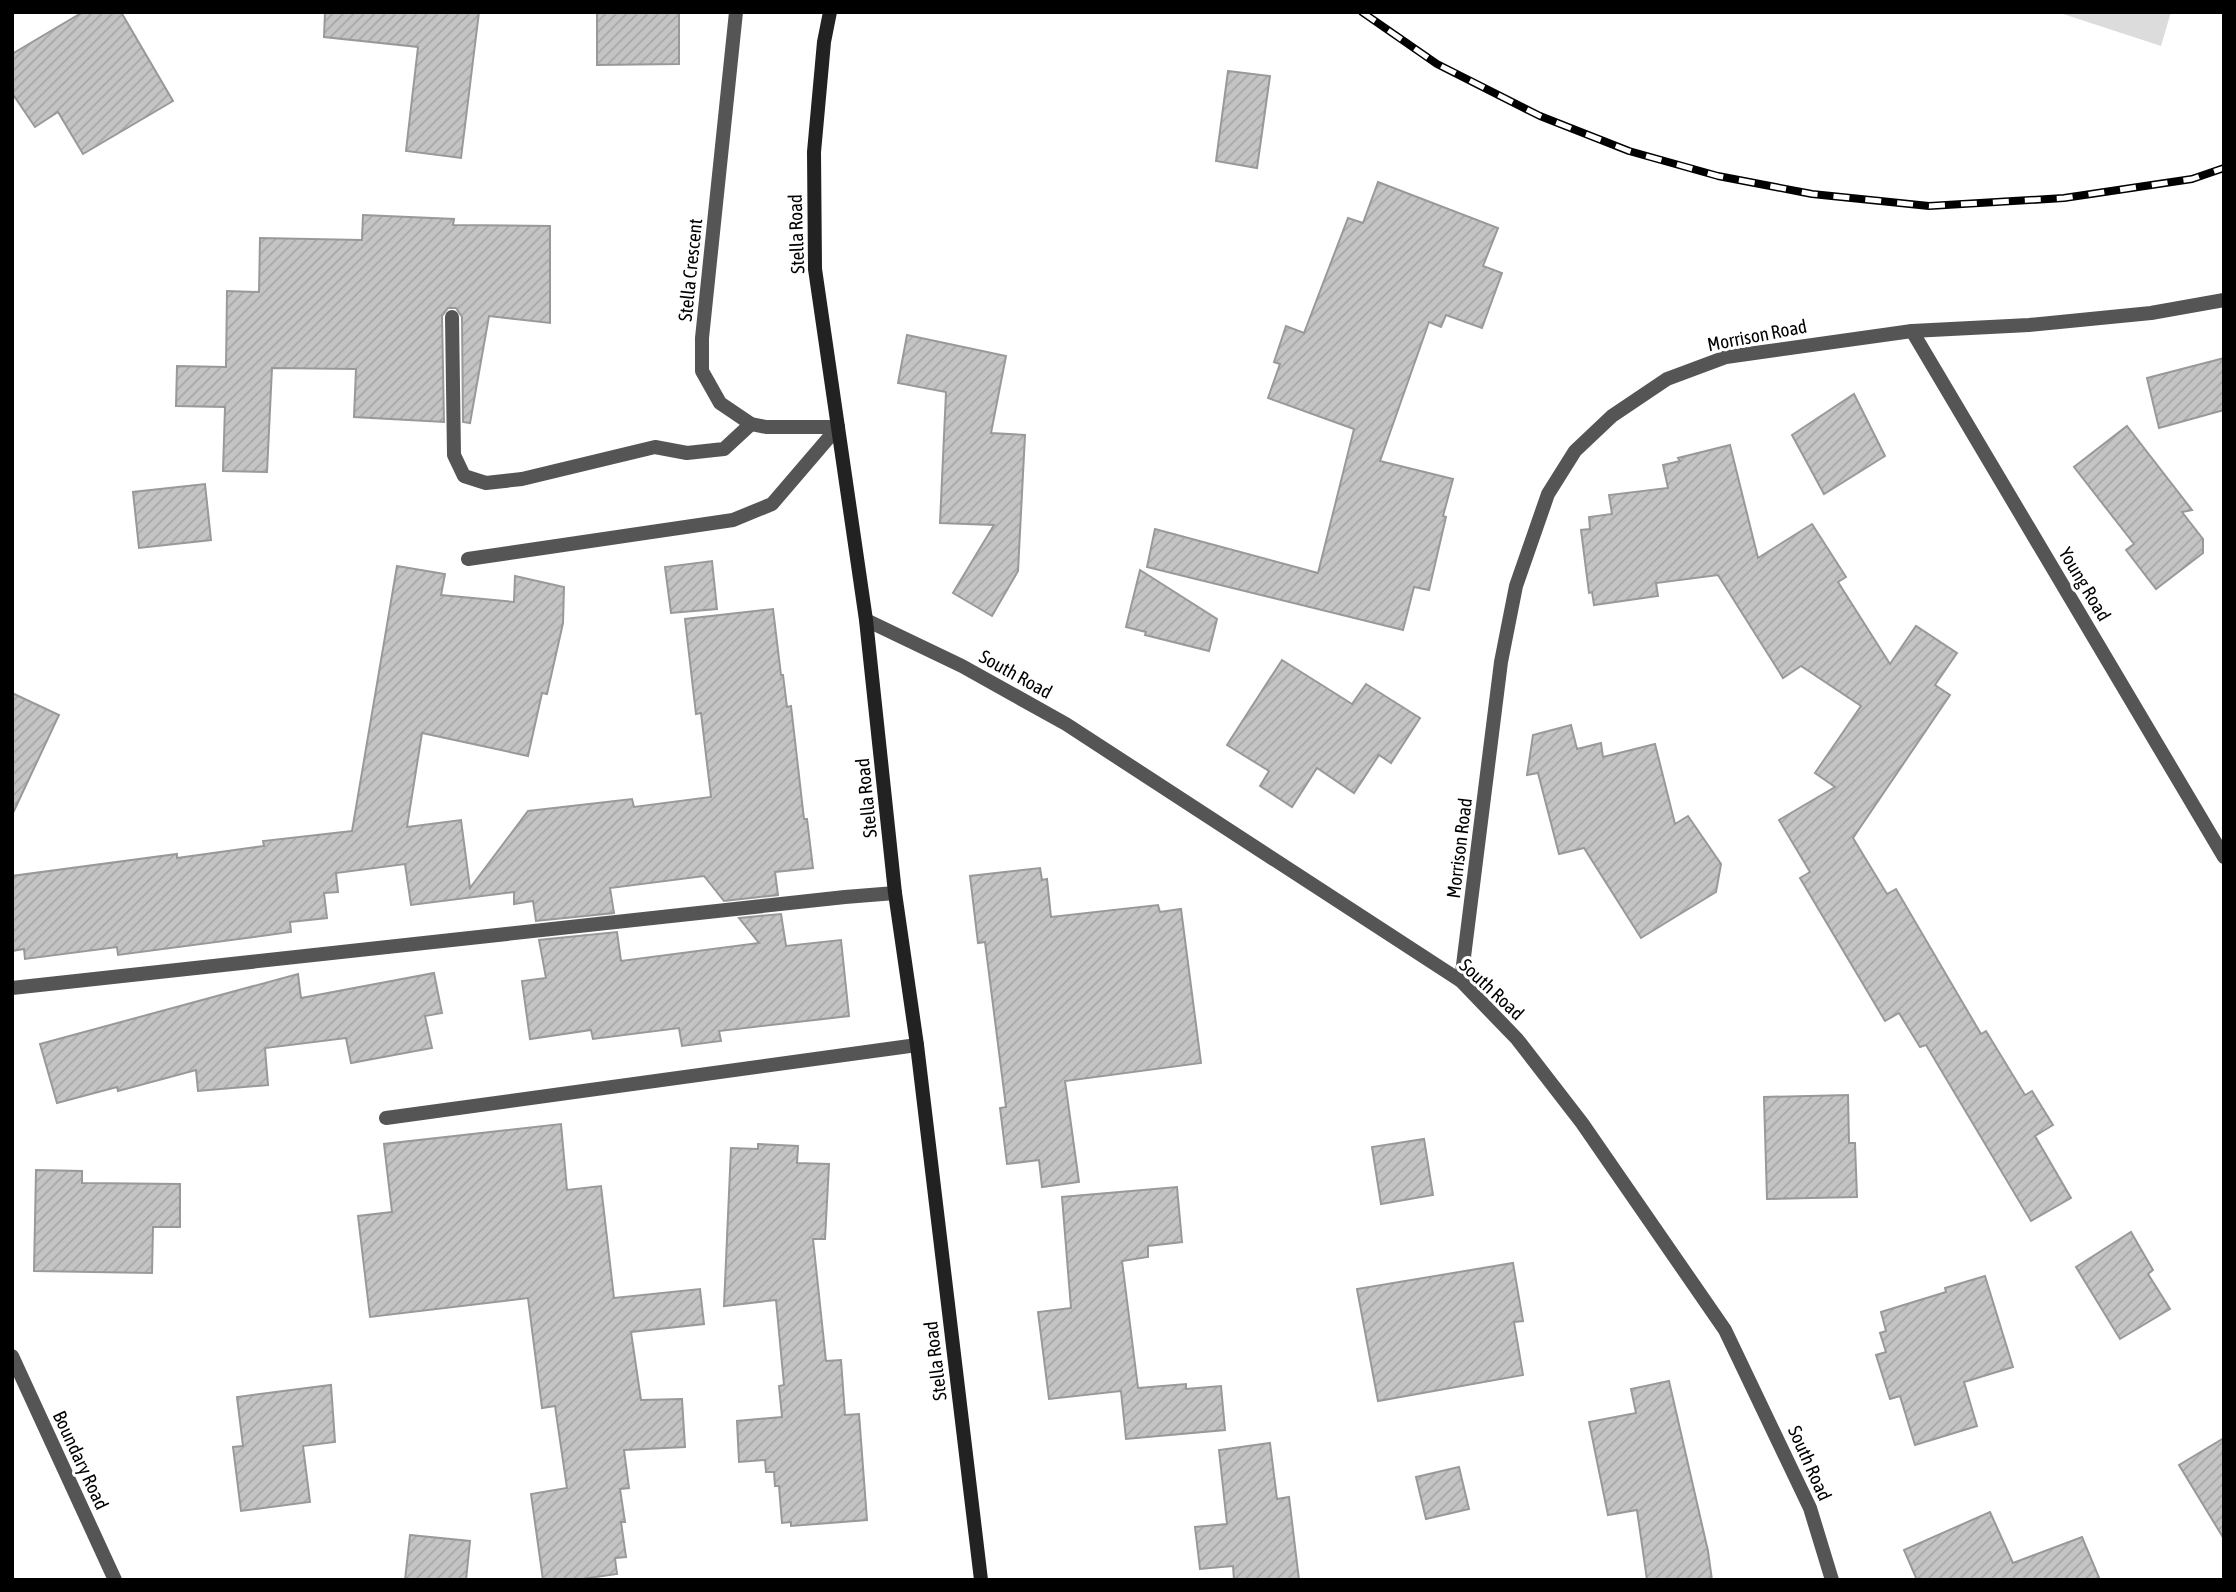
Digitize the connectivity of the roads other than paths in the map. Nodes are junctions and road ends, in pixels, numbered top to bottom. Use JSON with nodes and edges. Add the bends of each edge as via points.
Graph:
{"nodes":[{"id":1,"x":736,"y":12,"type":"edge"},
{"id":2,"x":830,"y":12,"type":"edge"},
{"id":3,"x":2224,"y":300,"type":"edge"},
{"id":4,"x":452,"y":317,"type":"dead end"},
{"id":5,"x":1912,"y":331,"type":"junction"},
{"id":6,"x":751,"y":424,"type":"junction"},
{"id":7,"x":838,"y":427,"type":"junction"},
{"id":8,"x":468,"y":559,"type":"dead end"},
{"id":9,"x":866,"y":620,"type":"junction"},
{"id":10,"x":2224,"y":857,"type":"edge"},
{"id":11,"x":895,"y":893,"type":"junction"},
{"id":12,"x":1461,"y":981,"type":"junction"},
{"id":13,"x":12,"y":988,"type":"edge"},
{"id":14,"x":917,"y":1045,"type":"junction"},
{"id":15,"x":386,"y":1118,"type":"dead end"},
{"id":16,"x":12,"y":1356,"type":"edge"},
{"id":17,"x":115,"y":1580,"type":"edge"},
{"id":18,"x":981,"y":1580,"type":"edge"},
{"id":19,"x":1832,"y":1580,"type":"edge"}],
"edges":[{"from":1,"to":6,"type":"street","name":"Stella Crescent","via":[[702,371],[720,403]]},
{"from":2,"to":7,"type":"main road","name":"Stella Road","via":[[814,152],[815,269]]},
{"from":3,"to":5,"type":"street","name":"Morrison Road","via":[[2151,313]]},
{"from":4,"to":6,"type":"street","via":[[454,455],[464,476],[486,483],[522,479],[655,447],[687,453],[724,449]]},
{"from":5,"to":10,"type":"street","name":"Young Road"},
{"from":5,"to":12,"type":"street","name":"Morrison Road","via":[[1726,357],[1667,380],[1612,416],[1575,451],[1548,494],[1516,586],[1501,662]]},
{"from":6,"to":7,"type":"street"},
{"from":7,"to":8,"type":"street","via":[[772,504],[733,520]]},
{"from":7,"to":9,"type":"main road","name":"Stella Road"},
{"from":9,"to":11,"type":"main road","name":"Stella Road"},
{"from":9,"to":12,"type":"street","name":"South Road","via":[[1066,724]]},
{"from":11,"to":13,"type":"street"},
{"from":11,"to":14,"type":"main road","name":"Stella Road"},
{"from":12,"to":19,"type":"street","name":"South Road","via":[[1517,1039],[1582,1123],[1725,1330],[1810,1508]]},
{"from":14,"to":15,"type":"street"},
{"from":14,"to":18,"type":"main road","name":"Stella Road"},
{"from":16,"to":17,"type":"street","name":"Boundary Road"}]}
